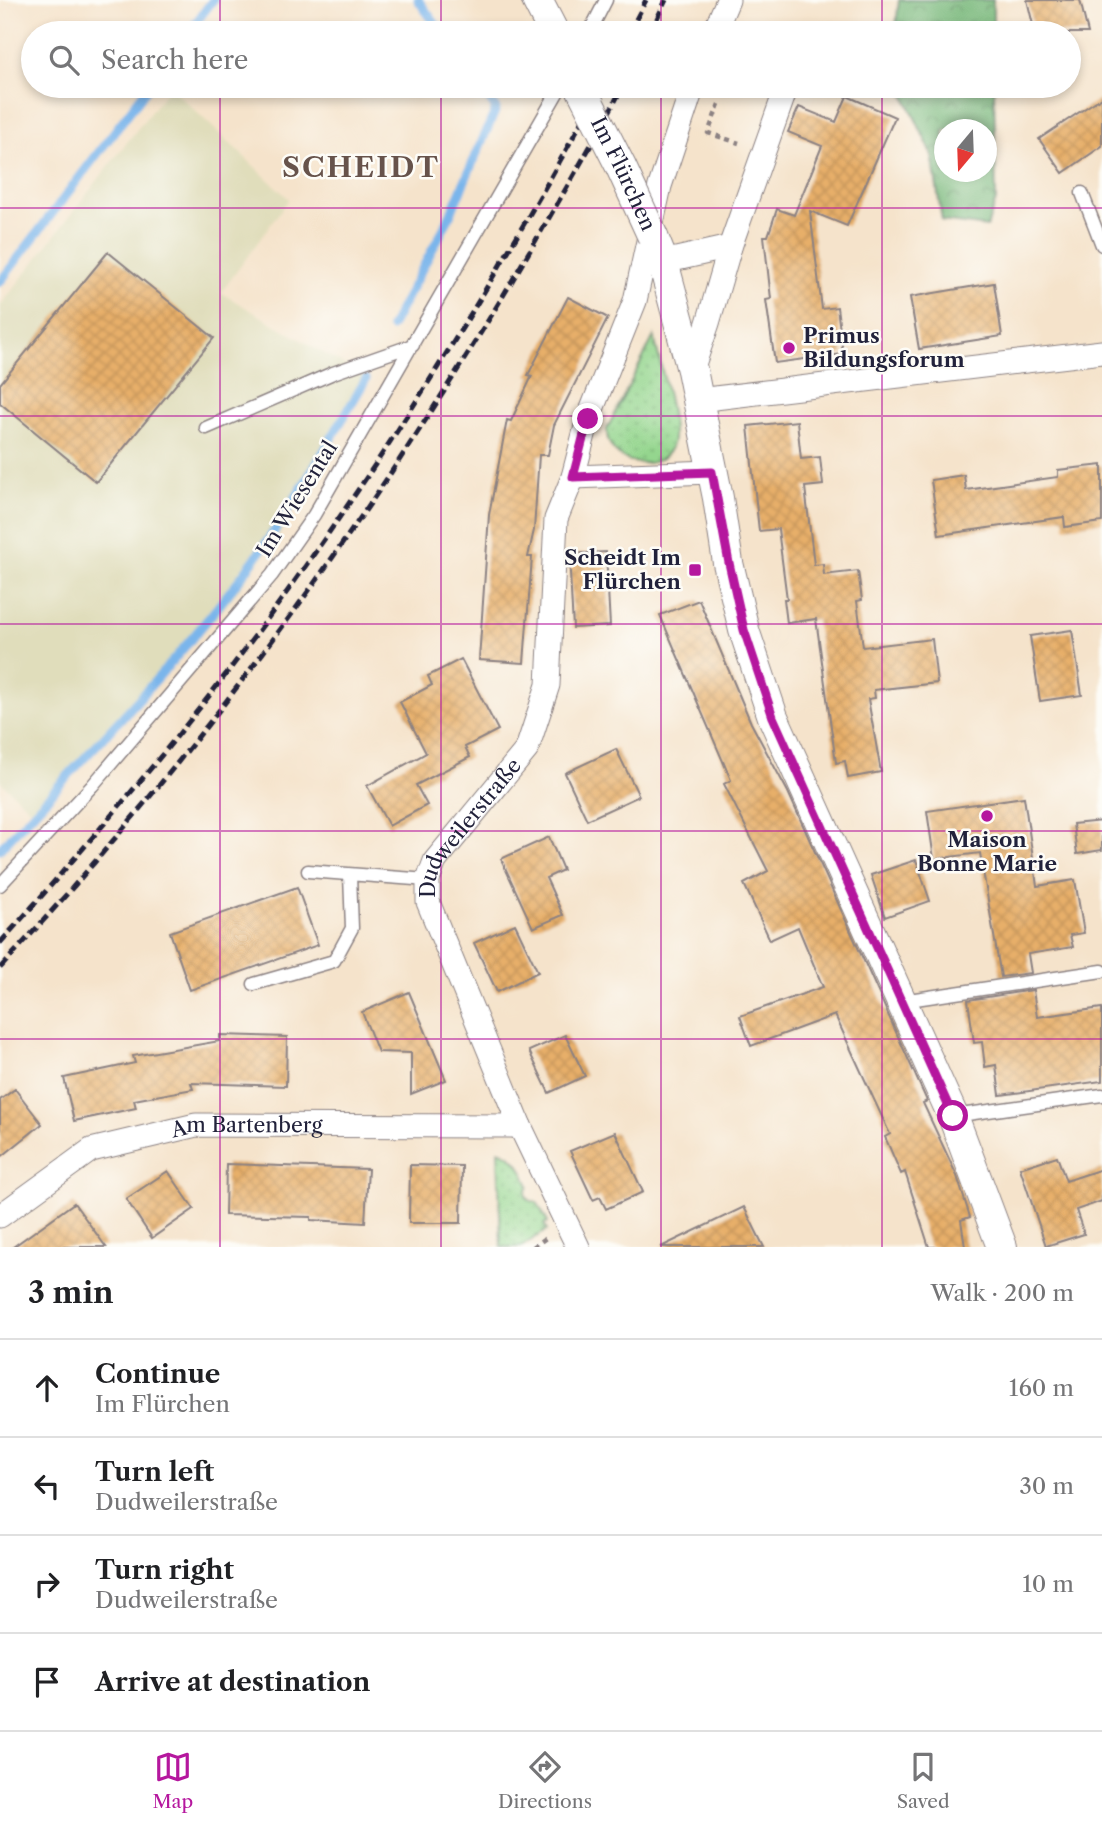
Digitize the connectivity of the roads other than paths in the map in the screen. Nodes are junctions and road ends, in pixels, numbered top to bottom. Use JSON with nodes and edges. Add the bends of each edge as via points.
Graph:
{"nodes":[{"id":1,"x":606,"y":0,"type":"edge"},
{"id":2,"x":727,"y":0,"type":"edge"},
{"id":3,"x":595,"y":21,"type":"edge"},
{"id":4,"x":719,"y":21,"type":"edge"},
{"id":5,"x":554,"y":98,"type":"edge"},
{"id":6,"x":586,"y":98,"type":"edge"},
{"id":7,"x":689,"y":98,"type":"edge"},
{"id":8,"x":783,"y":98,"type":"edge"},
{"id":9,"x":1082,"y":193,"type":"dead end"},
{"id":10,"x":1102,"y":245,"type":"edge"},
{"id":11,"x":730,"y":247,"type":"junction"},
{"id":12,"x":658,"y":250,"type":"junction"},
{"id":13,"x":413,"y":345,"type":"junction"},
{"id":14,"x":1102,"y":352,"type":"edge"},
{"id":15,"x":692,"y":370,"type":"junction"},
{"id":16,"x":698,"y":400,"type":"junction"},
{"id":17,"x":206,"y":428,"type":"dead end"},
{"id":18,"x":712,"y":472,"type":"junction"},
{"id":19,"x":573,"y":477,"type":"junction"},
{"id":20,"x":308,"y":871,"type":"dead end"},
{"id":21,"x":350,"y":875,"type":"junction"},
{"id":22,"x":428,"y":880,"type":"junction"},
{"id":23,"x":0,"y":885,"type":"edge"},
{"id":24,"x":1102,"y":971,"type":"edge"},
{"id":25,"x":254,"y":984,"type":"dead end"},
{"id":26,"x":901,"y":1001,"type":"junction"},
{"id":27,"x":1102,"y":1095,"type":"edge"},
{"id":28,"x":953,"y":1116,"type":"junction"},
{"id":29,"x":520,"y":1126,"type":"junction"},
{"id":30,"x":0,"y":1216,"type":"edge"},
{"id":31,"x":578,"y":1247,"type":"edge"},
{"id":32,"x":1002,"y":1247,"type":"edge"}],
"edges":[{"from":1,"to":3,"type":"lane"},
{"from":2,"to":4,"type":"street"},
{"from":5,"to":13,"type":"lane","name":"Im Wiesental"},
{"from":6,"to":12,"type":"street","name":"Im Flürchen","bridge":true},
{"from":7,"to":19,"type":"street","name":"Dudweilerstraße","via":[[660,186],[635,301],[588,419]]},
{"from":8,"to":11,"type":"street"},
{"from":9,"to":10,"type":"lane"},
{"from":11,"to":12,"type":"street"},
{"from":11,"to":15,"type":"street"},
{"from":12,"to":15,"type":"street","name":"Im Flürchen"},
{"from":13,"to":17,"type":"lane","via":[[333,373]]},
{"from":13,"to":23,"type":"lane","name":"Im Wiesental","via":[[314,515],[272,575],[92,786]]},
{"from":14,"to":16,"type":"street"},
{"from":15,"to":16,"type":"street","name":"Im Flürchen"},
{"from":16,"to":18,"type":"street","name":"Im Flürchen"},
{"from":18,"to":19,"type":"street"},
{"from":18,"to":26,"type":"street","name":"Im Flürchen","via":[[744,630],[773,717]]},
{"from":19,"to":22,"type":"street","name":"Dudweilerstraße","via":[[556,519],[548,685],[527,748],[435,861]]},
{"from":20,"to":21,"type":"lane"},
{"from":21,"to":22,"type":"lane"},
{"from":21,"to":25,"type":"lane","via":[[352,928],[334,961]]},
{"from":22,"to":29,"type":"street","name":"Dudweilerstraße","via":[[428,902]]},
{"from":24,"to":26,"type":"lane"},
{"from":26,"to":28,"type":"street","name":"Im Flürchen"},
{"from":27,"to":28,"type":"lane"},
{"from":28,"to":32,"type":"street","name":"Im Flürchen"},
{"from":29,"to":30,"type":"street","name":"Am Bartenberg","via":[[196,1125],[91,1150]]},
{"from":29,"to":31,"type":"street","name":"Dudweilerstraße"}]}
